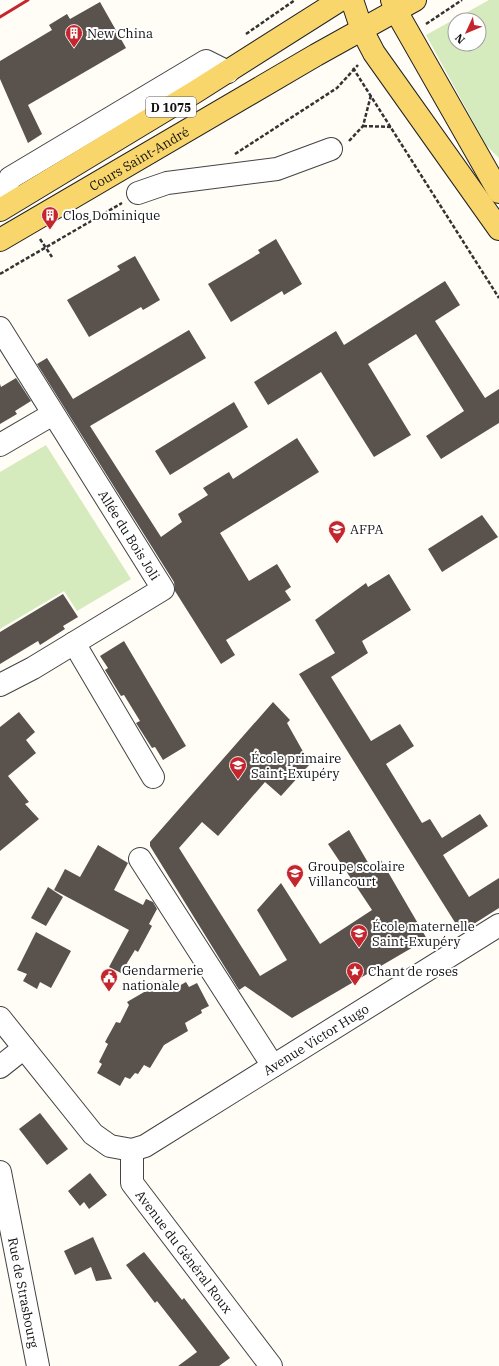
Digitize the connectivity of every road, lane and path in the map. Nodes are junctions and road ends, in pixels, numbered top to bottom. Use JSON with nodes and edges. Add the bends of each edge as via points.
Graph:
{"nodes":[{"id":1,"x":295,"y":0,"type":"edge"},
{"id":2,"x":340,"y":0,"type":"edge"},
{"id":3,"x":352,"y":0,"type":"edge"},
{"id":4,"x":415,"y":0,"type":"edge"},
{"id":5,"x":462,"y":0,"type":"edge"},
{"id":6,"x":459,"y":3,"type":"dead end"},
{"id":7,"x":394,"y":6,"type":"edge"},
{"id":8,"x":362,"y":30,"type":"junction"},
{"id":9,"x":244,"y":35,"type":"dead end"},
{"id":10,"x":354,"y":68,"type":"dead end"},
{"id":11,"x":228,"y":72,"type":"junction"},
{"id":12,"x":371,"y":95,"type":"junction"},
{"id":13,"x":363,"y":126,"type":"junction"},
{"id":14,"x":392,"y":127,"type":"junction"},
{"id":15,"x":331,"y":150,"type":"joint"},
{"id":16,"x":123,"y":168,"type":"junction"},
{"id":17,"x":499,"y":192,"type":"edge"},
{"id":18,"x":0,"y":201,"type":"edge"},
{"id":19,"x":0,"y":210,"type":"edge"},
{"id":20,"x":499,"y":229,"type":"edge"},
{"id":21,"x":38,"y":237,"type":"dead end"},
{"id":22,"x":0,"y":240,"type":"edge"},
{"id":23,"x":52,"y":257,"type":"dead end"},
{"id":24,"x":499,"y":298,"type":"edge"},
{"id":25,"x":0,"y":328,"type":"edge"},
{"id":26,"x":53,"y":414,"type":"junction"},
{"id":27,"x":0,"y":445,"type":"edge"},
{"id":28,"x":74,"y":643,"type":"junction"},
{"id":29,"x":0,"y":685,"type":"edge"},
{"id":30,"x":153,"y":777,"type":"dead end"},
{"id":31,"x":140,"y":859,"type":"dead end"},
{"id":32,"x":499,"y":925,"type":"edge"},
{"id":33,"x":0,"y":1018,"type":"edge"},
{"id":34,"x":24,"y":1048,"type":"junction"},
{"id":35,"x":273,"y":1066,"type":"junction"},
{"id":36,"x":0,"y":1067,"type":"edge"},
{"id":37,"x":132,"y":1150,"type":"junction"},
{"id":38,"x":0,"y":1172,"type":"edge"},
{"id":39,"x":38,"y":1366,"type":"edge"},
{"id":40,"x":271,"y":1366,"type":"edge"}],
"edges":[{"from":1,"to":9,"type":"path"},
{"from":2,"to":11,"type":"main road","name":"Cours Saint-André","number":"D 1075"},
{"from":3,"to":8,"type":"main road"},
{"from":4,"to":7,"type":"main road","name":"Cours Saint-André","number":"D 1075"},
{"from":5,"to":6,"type":"path"},
{"from":7,"to":8,"type":"main road","name":"Cours Saint-André","number":"D 1075"},
{"from":7,"to":17,"type":"main road"},
{"from":8,"to":16,"type":"main road","name":"Cours Saint-André","number":"D 1075"},
{"from":8,"to":20,"type":"main road","via":[[374,53]]},
{"from":10,"to":12,"type":"path"},
{"from":11,"to":18,"type":"street","via":[[206,61],[10,178]]},
{"from":11,"to":19,"type":"main road","name":"Cours Saint-André","number":"D 1075"},
{"from":12,"to":13,"type":"path"},
{"from":12,"to":14,"type":"path"},
{"from":13,"to":14,"type":"path"},
{"from":13,"to":15,"type":"path","via":[[352,139]]},
{"from":14,"to":24,"type":"path"},
{"from":15,"to":16,"type":"street","via":[[277,168],[167,184],[140,196]]},
{"from":16,"to":22,"type":"main road","name":"Cours Saint-André","number":"D 1075"},
{"from":21,"to":23,"type":"path"},
{"from":25,"to":26,"type":"street","name":"Allée du Bois Joli"},
{"from":26,"to":27,"type":"street"},
{"from":26,"to":28,"type":"street","name":"Allée du Bois Joli","via":[[163,589]]},
{"from":28,"to":29,"type":"street","name":"Allée du Bois Joli"},
{"from":28,"to":30,"type":"street"},
{"from":31,"to":35,"type":"street"},
{"from":32,"to":35,"type":"street","name":"Avenue Victor Hugo"},
{"from":33,"to":34,"type":"street"},
{"from":34,"to":36,"type":"street"},
{"from":34,"to":37,"type":"street","via":[[93,1134],[110,1146]]},
{"from":35,"to":37,"type":"street","name":"Avenue Victor Hugo","via":[[145,1146]]},
{"from":37,"to":40,"type":"street","name":"Avenue du Général Roux","via":[[132,1183]]},
{"from":38,"to":39,"type":"street","name":"Rue de Strasbourg"}]}
